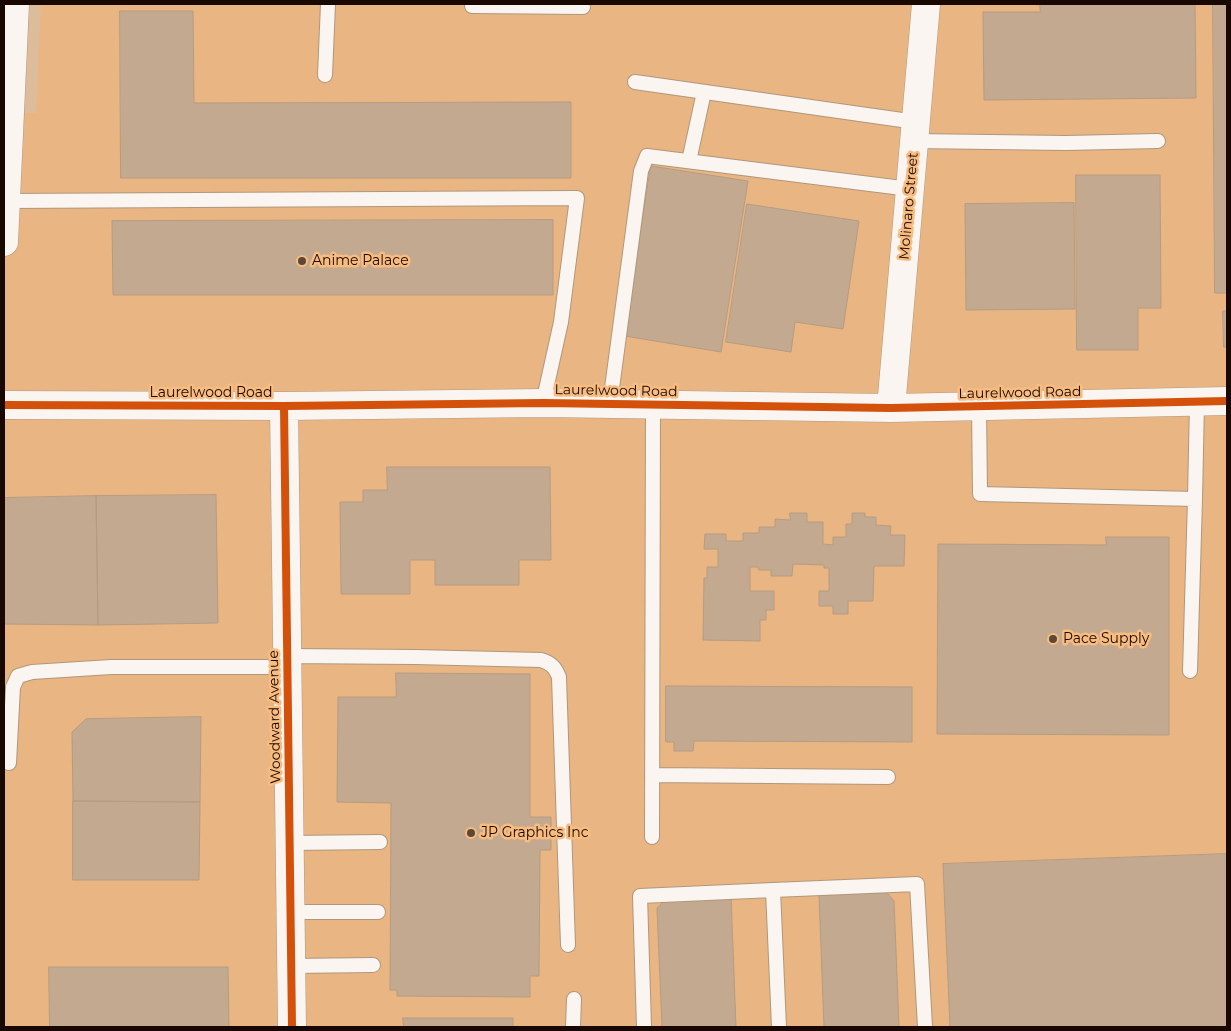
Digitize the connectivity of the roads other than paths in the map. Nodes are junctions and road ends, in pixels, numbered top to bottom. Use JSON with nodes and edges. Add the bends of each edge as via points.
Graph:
{"nodes":[{"id":1,"x":16,"y":4,"type":"edge"},
{"id":2,"x":328,"y":4,"type":"edge"},
{"id":3,"x":472,"y":4,"type":"edge"},
{"id":4,"x":926,"y":4,"type":"edge"},
{"id":5,"x":583,"y":7,"type":"dead end"},
{"id":6,"x":325,"y":75,"type":"dead end"},
{"id":7,"x":635,"y":82,"type":"dead end"},
{"id":8,"x":704,"y":92,"type":"junction"},
{"id":9,"x":915,"y":132,"type":"junction"},
{"id":10,"x":1158,"y":141,"type":"dead end"},
{"id":11,"x":689,"y":161,"type":"junction"},
{"id":12,"x":910,"y":189,"type":"junction"},
{"id":13,"x":6,"y":201,"type":"junction"},
{"id":14,"x":4,"y":242,"type":"edge"},
{"id":15,"x":1197,"y":401,"type":"junction"},
{"id":16,"x":1227,"y":401,"type":"edge"},
{"id":17,"x":543,"y":403,"type":"junction"},
{"id":18,"x":610,"y":403,"type":"junction"},
{"id":19,"x":653,"y":404,"type":"junction"},
{"id":20,"x":4,"y":405,"type":"edge"},
{"id":21,"x":284,"y":406,"type":"junction"},
{"id":22,"x":979,"y":406,"type":"junction"},
{"id":23,"x":891,"y":408,"type":"junction"},
{"id":24,"x":1195,"y":499,"type":"junction"},
{"id":25,"x":287,"y":661,"type":"junction"},
{"id":26,"x":1190,"y":671,"type":"dead end"},
{"id":27,"x":9,"y":764,"type":"dead end"},
{"id":28,"x":652,"y":775,"type":"junction"},
{"id":29,"x":888,"y":777,"type":"dead end"},
{"id":30,"x":652,"y":838,"type":"dead end"},
{"id":31,"x":290,"y":842,"type":"junction"},
{"id":32,"x":380,"y":842,"type":"dead end"},
{"id":33,"x":773,"y":890,"type":"junction"},
{"id":34,"x":290,"y":912,"type":"junction"},
{"id":35,"x":378,"y":912,"type":"dead end"},
{"id":36,"x":568,"y":945,"type":"dead end"},
{"id":37,"x":373,"y":965,"type":"dead end"},
{"id":38,"x":292,"y":966,"type":"junction"},
{"id":39,"x":574,"y":999,"type":"dead end"},
{"id":40,"x":292,"y":1027,"type":"edge"},
{"id":41,"x":573,"y":1027,"type":"edge"},
{"id":42,"x":644,"y":1027,"type":"edge"},
{"id":43,"x":779,"y":1027,"type":"edge"},
{"id":44,"x":925,"y":1027,"type":"edge"}],
"edges":[{"from":1,"to":13,"type":"street"},
{"from":2,"to":6,"type":"lane"},
{"from":3,"to":5,"type":"lane"},
{"from":4,"to":9,"type":"street","name":"Molinaro Street"},
{"from":7,"to":8,"type":"lane"},
{"from":8,"to":9,"type":"lane"},
{"from":8,"to":11,"type":"lane"},
{"from":9,"to":10,"type":"lane","via":[[1066,143]]},
{"from":9,"to":12,"type":"street","name":"Molinaro Street"},
{"from":11,"to":12,"type":"lane"},
{"from":11,"to":18,"type":"lane","via":[[647,156],[640,171]]},
{"from":12,"to":23,"type":"street","name":"Molinaro Street"},
{"from":13,"to":14,"type":"street"},
{"from":13,"to":17,"type":"lane","via":[[577,198],[561,322]]},
{"from":15,"to":16,"type":"street","name":"Laurelwood Road"},
{"from":15,"to":22,"type":"street","name":"Laurelwood Road"},
{"from":15,"to":24,"type":"lane"},
{"from":17,"to":18,"type":"street","name":"Laurelwood Road"},
{"from":17,"to":21,"type":"street","name":"Laurelwood Road"},
{"from":18,"to":19,"type":"street","name":"Laurelwood Road"},
{"from":19,"to":23,"type":"street","name":"Laurelwood Road"},
{"from":19,"to":28,"type":"lane"},
{"from":20,"to":21,"type":"street","name":"Laurelwood Road"},
{"from":21,"to":25,"type":"street","name":"Woodward Avenue"},
{"from":22,"to":23,"type":"street","name":"Laurelwood Road"},
{"from":22,"to":24,"type":"lane","via":[[980,494]]},
{"from":24,"to":26,"type":"lane"},
{"from":25,"to":27,"type":"lane","via":[[111,667],[32,672],[18,676],[13,687]]},
{"from":25,"to":31,"type":"street","name":"Woodward Avenue"},
{"from":25,"to":36,"type":"lane","via":[[415,656],[541,660],[556,669],[560,677]]},
{"from":28,"to":29,"type":"lane"},
{"from":28,"to":30,"type":"lane"},
{"from":31,"to":32,"type":"lane"},
{"from":31,"to":34,"type":"street","name":"Woodward Avenue"},
{"from":33,"to":42,"type":"lane","via":[[640,896]]},
{"from":33,"to":43,"type":"lane"},
{"from":33,"to":44,"type":"lane","via":[[917,884]]},
{"from":34,"to":35,"type":"lane"},
{"from":34,"to":38,"type":"street","name":"Woodward Avenue"},
{"from":37,"to":38,"type":"lane"},
{"from":38,"to":40,"type":"street","name":"Woodward Avenue"},
{"from":39,"to":41,"type":"lane"}]}
